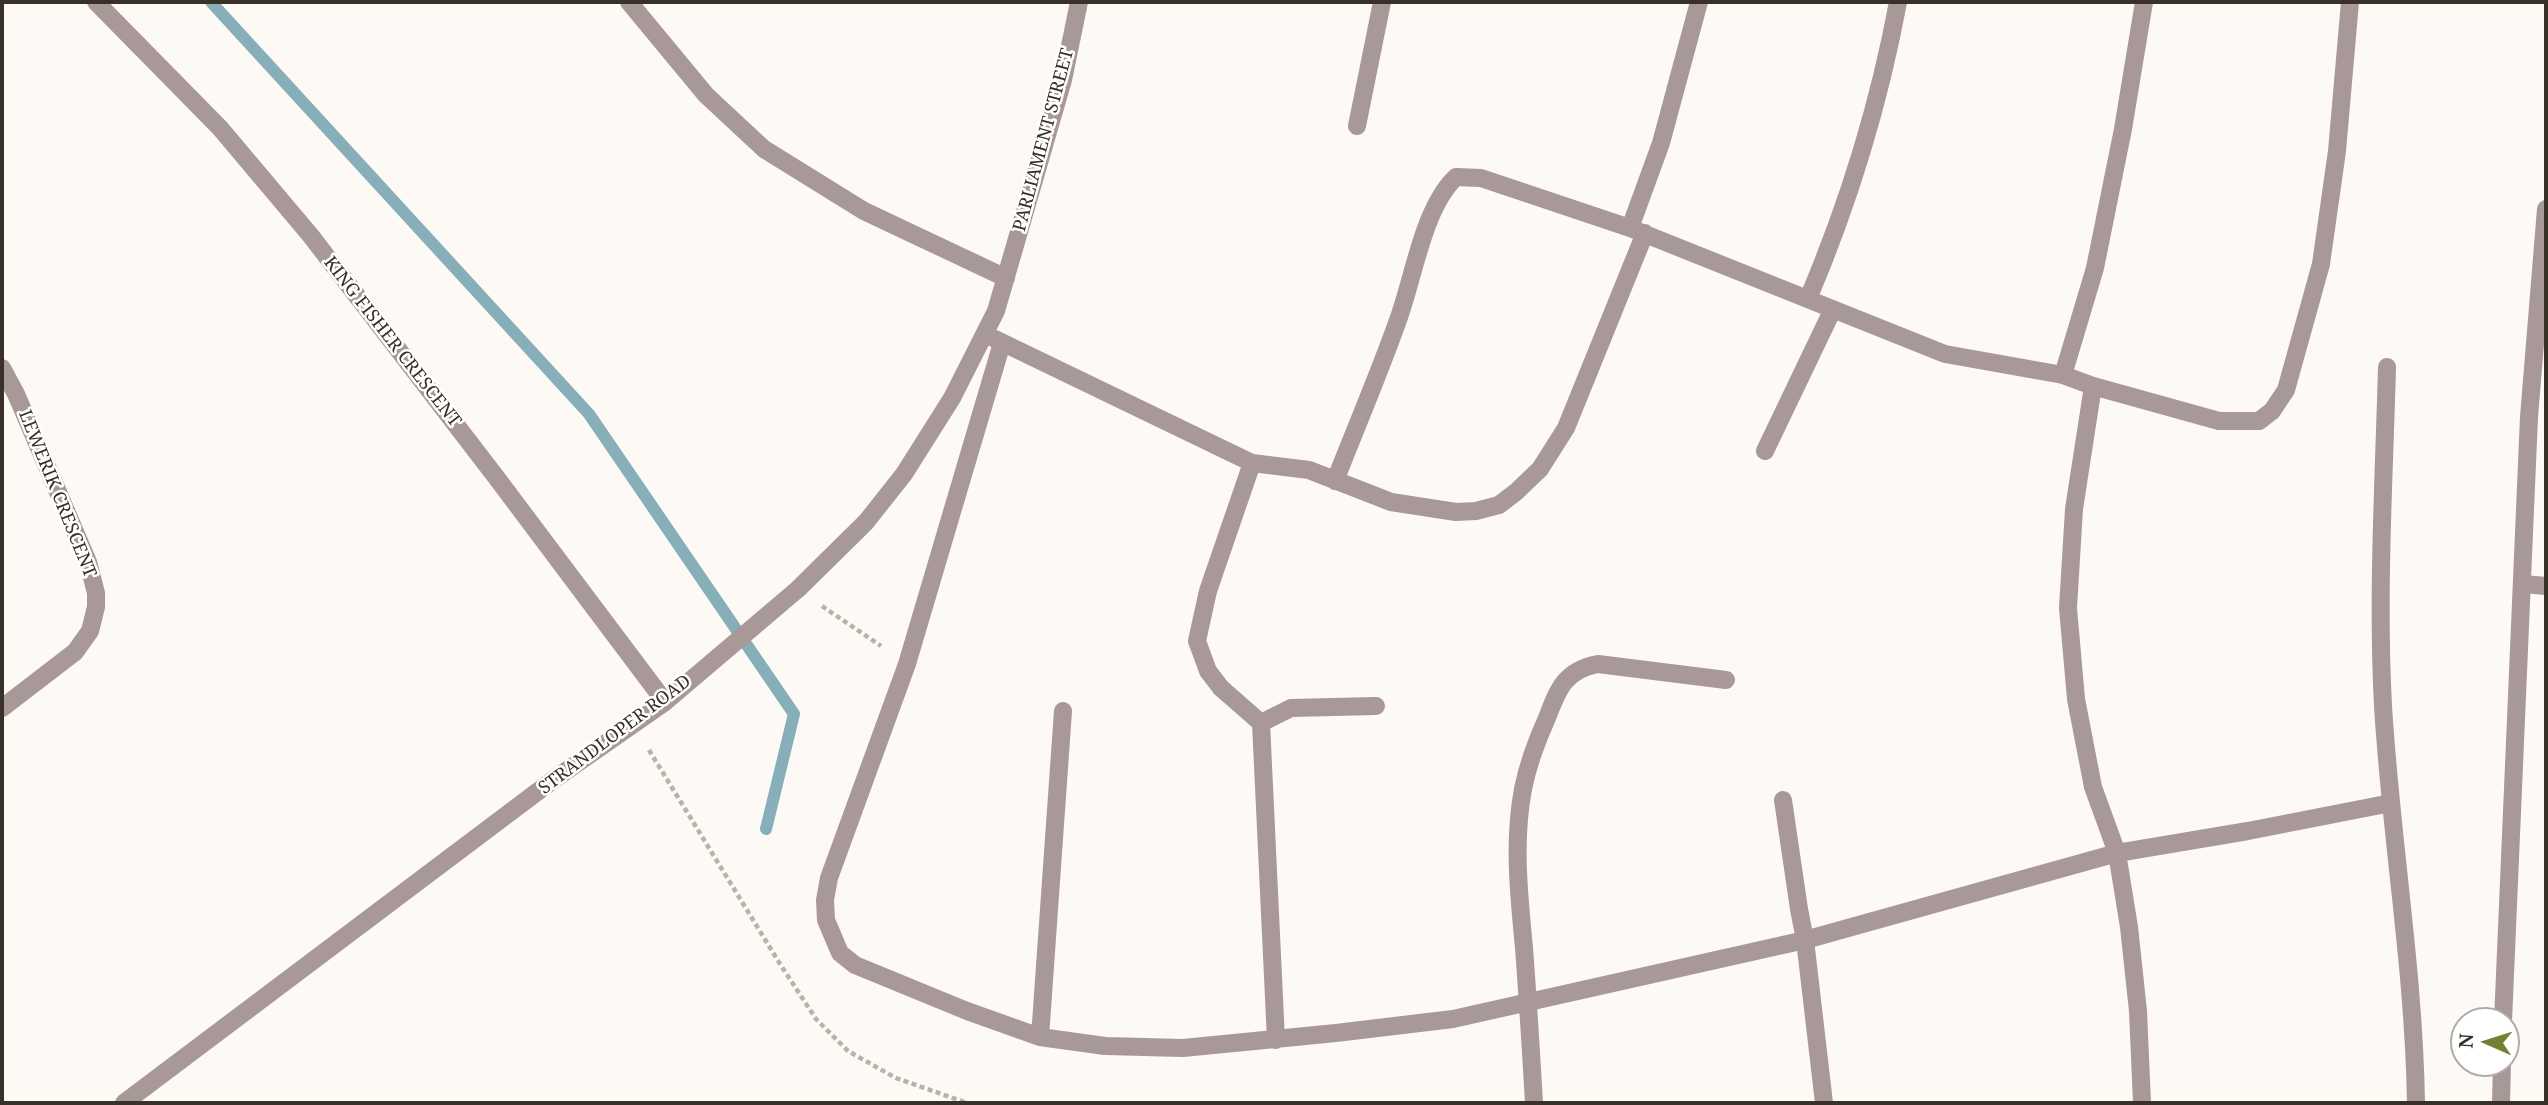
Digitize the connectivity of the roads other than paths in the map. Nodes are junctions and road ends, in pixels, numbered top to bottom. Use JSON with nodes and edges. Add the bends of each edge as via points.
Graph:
{"nodes":[{"id":1,"x":96,"y":2,"type":"edge"},
{"id":2,"x":629,"y":2,"type":"edge"},
{"id":3,"x":1079,"y":2,"type":"edge"},
{"id":4,"x":1382,"y":2,"type":"edge"},
{"id":5,"x":1699,"y":2,"type":"edge"},
{"id":6,"x":1898,"y":2,"type":"edge"},
{"id":7,"x":2144,"y":2,"type":"edge"},
{"id":8,"x":2350,"y":2,"type":"edge"},
{"id":9,"x":1357,"y":126,"type":"dead end"},
{"id":10,"x":2546,"y":209,"type":"edge"},
{"id":11,"x":1638,"y":230,"type":"junction"},
{"id":12,"x":1006,"y":278,"type":"junction"},
{"id":13,"x":1808,"y":299,"type":"junction"},
{"id":14,"x":1833,"y":309,"type":"junction"},
{"id":15,"x":994,"y":339,"type":"junction"},
{"id":16,"x":2386,"y":366,"type":"dead end"},
{"id":17,"x":2,"y":368,"type":"edge"},
{"id":18,"x":2063,"y":375,"type":"junction"},
{"id":19,"x":2093,"y":386,"type":"junction"},
{"id":20,"x":1765,"y":452,"type":"dead end"},
{"id":21,"x":1252,"y":463,"type":"junction"},
{"id":22,"x":1335,"y":481,"type":"junction"},
{"id":23,"x":2523,"y":584,"type":"junction"},
{"id":24,"x":2546,"y":586,"type":"edge"},
{"id":25,"x":1726,"y":680,"type":"dead end"},
{"id":26,"x":665,"y":702,"type":"junction"},
{"id":27,"x":1376,"y":706,"type":"dead end"},
{"id":28,"x":2,"y":708,"type":"edge"},
{"id":29,"x":1063,"y":711,"type":"dead end"},
{"id":30,"x":1261,"y":723,"type":"junction"},
{"id":31,"x":1783,"y":800,"type":"dead end"},
{"id":32,"x":2391,"y":803,"type":"junction"},
{"id":33,"x":2117,"y":853,"type":"junction"},
{"id":34,"x":1805,"y":940,"type":"junction"},
{"id":35,"x":1528,"y":1001,"type":"junction"},
{"id":36,"x":2504,"y":1007,"type":"edge"},
{"id":37,"x":1040,"y":1037,"type":"junction"},
{"id":38,"x":1276,"y":1040,"type":"junction"},
{"id":39,"x":2502,"y":1077,"type":"edge"},
{"id":40,"x":124,"y":1103,"type":"edge"},
{"id":41,"x":1534,"y":1103,"type":"edge"},
{"id":42,"x":1824,"y":1103,"type":"edge"},
{"id":43,"x":2142,"y":1103,"type":"edge"},
{"id":44,"x":2416,"y":1103,"type":"edge"},
{"id":45,"x":2501,"y":1103,"type":"edge"}],
"edges":[{"from":1,"to":26,"type":"street","name":"KING FISHER CRESCENT","via":[[220,128],[311,236]]},
{"from":2,"to":12,"type":"street","via":[[706,95],[764,149],[864,211]]},
{"from":3,"to":12,"type":"street","name":"PARLIAMENT STREET","via":[[1063,80]]},
{"from":4,"to":9,"type":"street"},
{"from":5,"to":11,"type":"street"},
{"from":6,"to":13,"type":"street","via":[[1856,176]]},
{"from":7,"to":18,"type":"street","via":[[2095,268]]},
{"from":8,"to":19,"type":"street","via":[[2321,264],[2286,390],[2272,411],[2259,421],[2220,421]]},
{"from":10,"to":23,"type":"street","via":[[2529,417]]},
{"from":11,"to":13,"type":"street"},
{"from":11,"to":22,"type":"street","via":[[1566,428],[1540,469],[1516,492],[1499,505],[1456,512],[1391,502]]},
{"from":11,"to":22,"type":"street","via":[[1481,178],[1456,177],[1431,216],[1399,318]]},
{"from":12,"to":15,"type":"street","name":"STRANDLOPER ROAD"},
{"from":13,"to":14,"type":"street"},
{"from":14,"to":18,"type":"street","via":[[1945,354]]},
{"from":14,"to":20,"type":"street"},
{"from":15,"to":21,"type":"street"},
{"from":15,"to":26,"type":"street","name":"STRANDLOPER ROAD","via":[[904,474],[866,522],[798,589]]},
{"from":15,"to":37,"type":"street","via":[[907,664],[835,857],[825,900],[826,920],[840,953],[855,965]]},
{"from":16,"to":32,"type":"street","via":[[2381,562],[2383,705]]},
{"from":17,"to":28,"type":"street","name":"LEWERIK CRESCENT","via":[[88,562],[96,593],[85,641]]},
{"from":18,"to":19,"type":"street"},
{"from":19,"to":33,"type":"street","via":[[2074,509],[2068,608],[2076,699],[2093,787]]},
{"from":21,"to":22,"type":"street","via":[[1309,470]]},
{"from":21,"to":30,"type":"street","via":[[1208,592],[1198,641],[1215,680]]},
{"from":23,"to":24,"type":"street"},
{"from":23,"to":36,"type":"street"},
{"from":25,"to":35,"type":"street","via":[[1598,664],[1582,667],[1560,688],[1532,757],[1517,830]]},
{"from":26,"to":40,"type":"street","name":"STRANDLOPER ROAD"},
{"from":27,"to":30,"type":"street","via":[[1291,708]]},
{"from":29,"to":37,"type":"street"},
{"from":30,"to":38,"type":"street"},
{"from":31,"to":34,"type":"street"},
{"from":32,"to":33,"type":"street"},
{"from":32,"to":44,"type":"street","via":[[2408,952]]},
{"from":33,"to":34,"type":"street"},
{"from":33,"to":43,"type":"street","via":[[2138,1011]]},
{"from":34,"to":35,"type":"street"},
{"from":34,"to":42,"type":"street"},
{"from":35,"to":38,"type":"street","via":[[1453,1019]]},
{"from":35,"to":41,"type":"street"},
{"from":37,"to":38,"type":"street","via":[[1105,1046],[1183,1048]]},
{"from":39,"to":45,"type":"street"}]}
